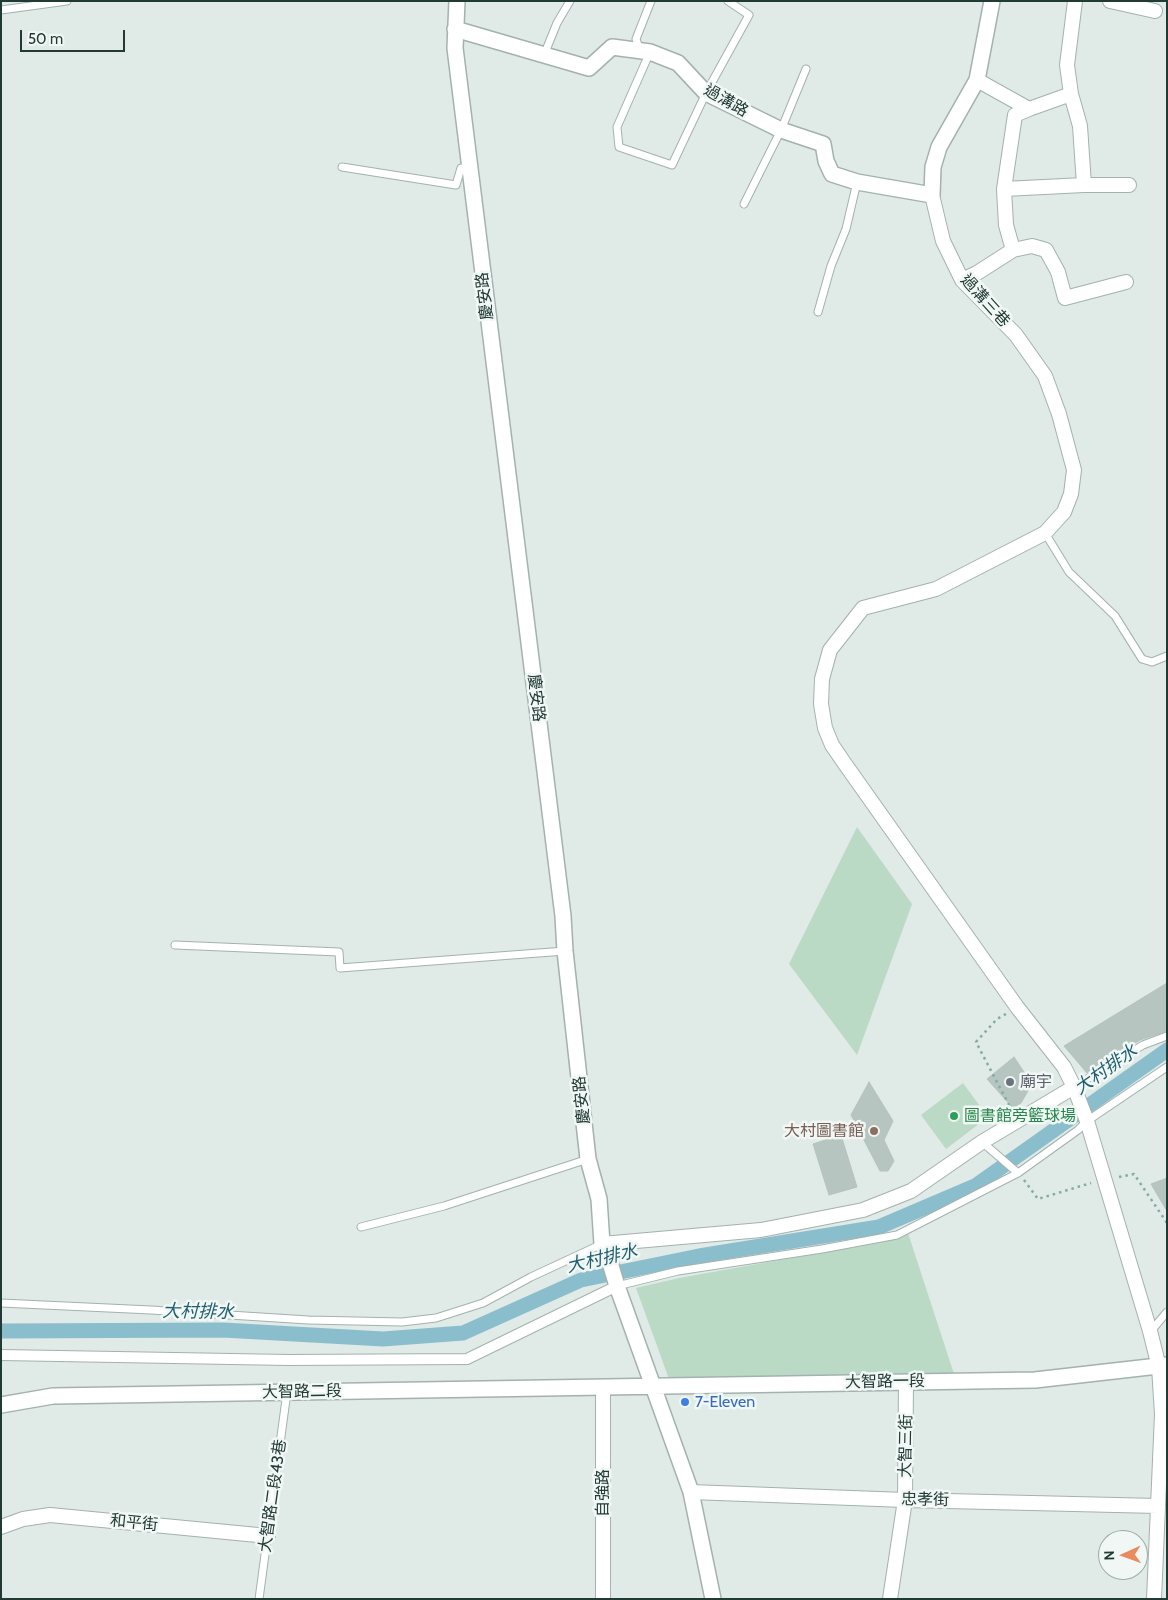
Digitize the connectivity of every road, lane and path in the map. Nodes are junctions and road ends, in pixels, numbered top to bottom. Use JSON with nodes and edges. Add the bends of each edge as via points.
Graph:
{"nodes":[{"id":1,"x":67,"y":1,"type":"edge"},
{"id":2,"x":458,"y":1,"type":"edge"},
{"id":3,"x":570,"y":1,"type":"edge"},
{"id":4,"x":651,"y":1,"type":"edge"},
{"id":5,"x":728,"y":1,"type":"edge"},
{"id":6,"x":992,"y":1,"type":"edge"},
{"id":7,"x":1075,"y":1,"type":"edge"},
{"id":8,"x":1110,"y":1,"type":"edge"},
{"id":9,"x":1,"y":10,"type":"edge"},
{"id":10,"x":1155,"y":11,"type":"dead end"},
{"id":11,"x":455,"y":29,"type":"junction"},
{"id":12,"x":645,"y":51,"type":"junction"},
{"id":13,"x":544,"y":55,"type":"junction"},
{"id":14,"x":806,"y":68,"type":"dead end"},
{"id":15,"x":977,"y":80,"type":"junction"},
{"id":16,"x":706,"y":93,"type":"junction"},
{"id":17,"x":1071,"y":94,"type":"junction"},
{"id":18,"x":1029,"y":109,"type":"junction"},
{"id":19,"x":781,"y":130,"type":"junction"},
{"id":20,"x":342,"y":167,"type":"dead end"},
{"id":21,"x":470,"y":172,"type":"junction"},
{"id":22,"x":857,"y":182,"type":"junction"},
{"id":23,"x":1084,"y":185,"type":"junction"},
{"id":24,"x":1128,"y":185,"type":"dead end"},
{"id":25,"x":1004,"y":189,"type":"junction"},
{"id":26,"x":932,"y":195,"type":"junction"},
{"id":27,"x":744,"y":204,"type":"dead end"},
{"id":28,"x":1013,"y":250,"type":"junction"},
{"id":29,"x":962,"y":280,"type":"junction"},
{"id":30,"x":1126,"y":282,"type":"dead end"},
{"id":31,"x":818,"y":312,"type":"dead end"},
{"id":32,"x":1045,"y":532,"type":"junction"},
{"id":33,"x":1167,"y":656,"type":"edge"},
{"id":34,"x":176,"y":945,"type":"dead end"},
{"id":35,"x":565,"y":951,"type":"junction"},
{"id":36,"x":1017,"y":1006,"type":"junction"},
{"id":37,"x":1167,"y":1036,"type":"edge"},
{"id":38,"x":1167,"y":1067,"type":"edge"},
{"id":39,"x":1074,"y":1087,"type":"junction"},
{"id":40,"x":1087,"y":1121,"type":"junction"},
{"id":41,"x":1018,"y":1122,"type":"junction"},
{"id":42,"x":982,"y":1142,"type":"junction"},
{"id":43,"x":588,"y":1159,"type":"junction"},
{"id":44,"x":1018,"y":1173,"type":"junction"},
{"id":45,"x":1104,"y":1180,"type":"junction"},
{"id":46,"x":1167,"y":1224,"type":"edge"},
{"id":47,"x":361,"y":1227,"type":"dead end"},
{"id":48,"x":605,"y":1250,"type":"junction"},
{"id":49,"x":616,"y":1283,"type":"junction"},
{"id":50,"x":1,"y":1303,"type":"edge"},
{"id":51,"x":1167,"y":1312,"type":"edge"},
{"id":52,"x":1150,"y":1331,"type":"junction"},
{"id":53,"x":1,"y":1355,"type":"edge"},
{"id":54,"x":1163,"y":1366,"type":"edge"},
{"id":55,"x":906,"y":1382,"type":"junction"},
{"id":56,"x":653,"y":1386,"type":"junction"},
{"id":57,"x":603,"y":1387,"type":"junction"},
{"id":58,"x":287,"y":1392,"type":"junction"},
{"id":59,"x":1,"y":1405,"type":"edge"},
{"id":60,"x":691,"y":1492,"type":"junction"},
{"id":61,"x":905,"y":1500,"type":"junction"},
{"id":62,"x":1162,"y":1506,"type":"edge"},
{"id":63,"x":1,"y":1527,"type":"edge"},
{"id":64,"x":268,"y":1536,"type":"junction"},
{"id":65,"x":259,"y":1599,"type":"edge"},
{"id":66,"x":603,"y":1599,"type":"edge"},
{"id":67,"x":713,"y":1599,"type":"edge"},
{"id":68,"x":890,"y":1599,"type":"edge"},
{"id":69,"x":1154,"y":1599,"type":"edge"}],
"edges":[{"from":1,"to":9,"type":"lane"},
{"from":2,"to":11,"type":"street","name":"慶安路"},
{"from":3,"to":13,"type":"lane","via":[[556,23]]},
{"from":4,"to":12,"type":"lane","via":[[636,39]]},
{"from":5,"to":16,"type":"lane","via":[[749,15]]},
{"from":6,"to":15,"type":"street","name":"過溝三巷"},
{"from":7,"to":17,"type":"street","via":[[1067,65]]},
{"from":8,"to":10,"type":"street"},
{"from":11,"to":13,"type":"street","name":"過溝路"},
{"from":11,"to":21,"type":"street","name":"慶安路"},
{"from":12,"to":13,"type":"street","name":"過溝路","via":[[612,47],[589,68]]},
{"from":12,"to":16,"type":"street","name":"過溝路","via":[[678,63]]},
{"from":12,"to":16,"type":"lane","via":[[617,127],[619,147],[672,165]]},
{"from":14,"to":19,"type":"lane"},
{"from":15,"to":18,"type":"street"},
{"from":15,"to":26,"type":"street","name":"過溝三巷","via":[[939,147],[933,167]]},
{"from":16,"to":19,"type":"street","name":"過溝路"},
{"from":17,"to":18,"type":"street"},
{"from":17,"to":23,"type":"street","via":[[1080,126]]},
{"from":18,"to":25,"type":"street","via":[[1016,115]]},
{"from":19,"to":22,"type":"street","name":"過溝路","via":[[823,144],[832,174]]},
{"from":19,"to":27,"type":"lane"},
{"from":20,"to":21,"type":"lane","via":[[456,185],[461,168]]},
{"from":21,"to":35,"type":"street","name":"慶安路"},
{"from":22,"to":26,"type":"street","name":"過溝路"},
{"from":22,"to":31,"type":"lane","via":[[846,229]]},
{"from":23,"to":24,"type":"street"},
{"from":23,"to":25,"type":"street"},
{"from":25,"to":28,"type":"street","via":[[1006,224]]},
{"from":26,"to":29,"type":"street","name":"過溝三巷","via":[[943,241]]},
{"from":28,"to":29,"type":"street"},
{"from":28,"to":30,"type":"street","via":[[1032,246],[1046,250],[1058,272],[1065,298]]},
{"from":29,"to":32,"type":"street","name":"過溝三巷","via":[[1016,335],[1045,376],[1059,414],[1074,470],[1071,494],[1064,512]]},
{"from":32,"to":33,"type":"lane","via":[[1069,572],[1115,616],[1142,659],[1152,662]]},
{"from":32,"to":36,"type":"street","name":"過溝三巷","via":[[936,588],[863,608],[830,650],[822,679],[821,704],[825,728],[832,744]]},
{"from":34,"to":35,"type":"lane","via":[[339,952],[340,968]]},
{"from":35,"to":43,"type":"street","name":"慶安路"},
{"from":36,"to":39,"type":"street","name":"過溝三巷","via":[[1064,1067]]},
{"from":36,"to":41,"type":"path","via":[[997,1019],[976,1042]]},
{"from":37,"to":39,"type":"lane","via":[[1144,1045]]},
{"from":38,"to":40,"type":"lane"},
{"from":39,"to":40,"type":"street","name":"過溝三巷"},
{"from":39,"to":41,"type":"street"},
{"from":40,"to":44,"type":"lane"},
{"from":40,"to":45,"type":"street","name":"過溝三巷"},
{"from":41,"to":42,"type":"street"},
{"from":42,"to":44,"type":"lane"},
{"from":42,"to":48,"type":"street","via":[[911,1191],[863,1210],[761,1230]]},
{"from":43,"to":47,"type":"lane","via":[[444,1206]]},
{"from":43,"to":48,"type":"street","name":"慶安路","via":[[599,1199]]},
{"from":44,"to":45,"type":"path","via":[[1038,1199]]},
{"from":44,"to":49,"type":"lane","via":[[897,1235]]},
{"from":45,"to":46,"type":"path","via":[[1134,1174]]},
{"from":45,"to":52,"type":"street","name":"過溝三巷"},
{"from":48,"to":49,"type":"street","name":"慶安路"},
{"from":48,"to":50,"type":"lane","via":[[532,1277],[483,1303],[436,1318],[402,1322]]},
{"from":49,"to":53,"type":"street","via":[[467,1359],[288,1360]]},
{"from":49,"to":56,"type":"street","name":"慶安路"},
{"from":51,"to":52,"type":"lane"},
{"from":52,"to":54,"type":"street","name":"過溝三巷"},
{"from":54,"to":55,"type":"street","name":"大智路一段","via":[[1035,1380]]},
{"from":54,"to":62,"type":"street","name":"過溝三巷"},
{"from":55,"to":56,"type":"street","name":"大智路一段"},
{"from":55,"to":61,"type":"street","name":"大智三街"},
{"from":56,"to":57,"type":"street","name":"大智路一段"},
{"from":56,"to":60,"type":"street","name":"慶安路"},
{"from":57,"to":58,"type":"street","name":"大智路二段"},
{"from":57,"to":66,"type":"street","name":"自強路"},
{"from":58,"to":59,"type":"street","name":"大智路二段","via":[[52,1396]]},
{"from":58,"to":64,"type":"lane","name":"大智路二段43巷"},
{"from":60,"to":61,"type":"street","name":"忠孝街"},
{"from":60,"to":67,"type":"street","name":"慶安路"},
{"from":61,"to":62,"type":"street","name":"忠孝街"},
{"from":61,"to":68,"type":"street","name":"大智三街"},
{"from":62,"to":69,"type":"street","name":"過溝三巷"},
{"from":63,"to":64,"type":"street","name":"和平街","via":[[23,1519],[50,1515]]},
{"from":64,"to":65,"type":"lane","name":"大智路二段43巷"}]}
